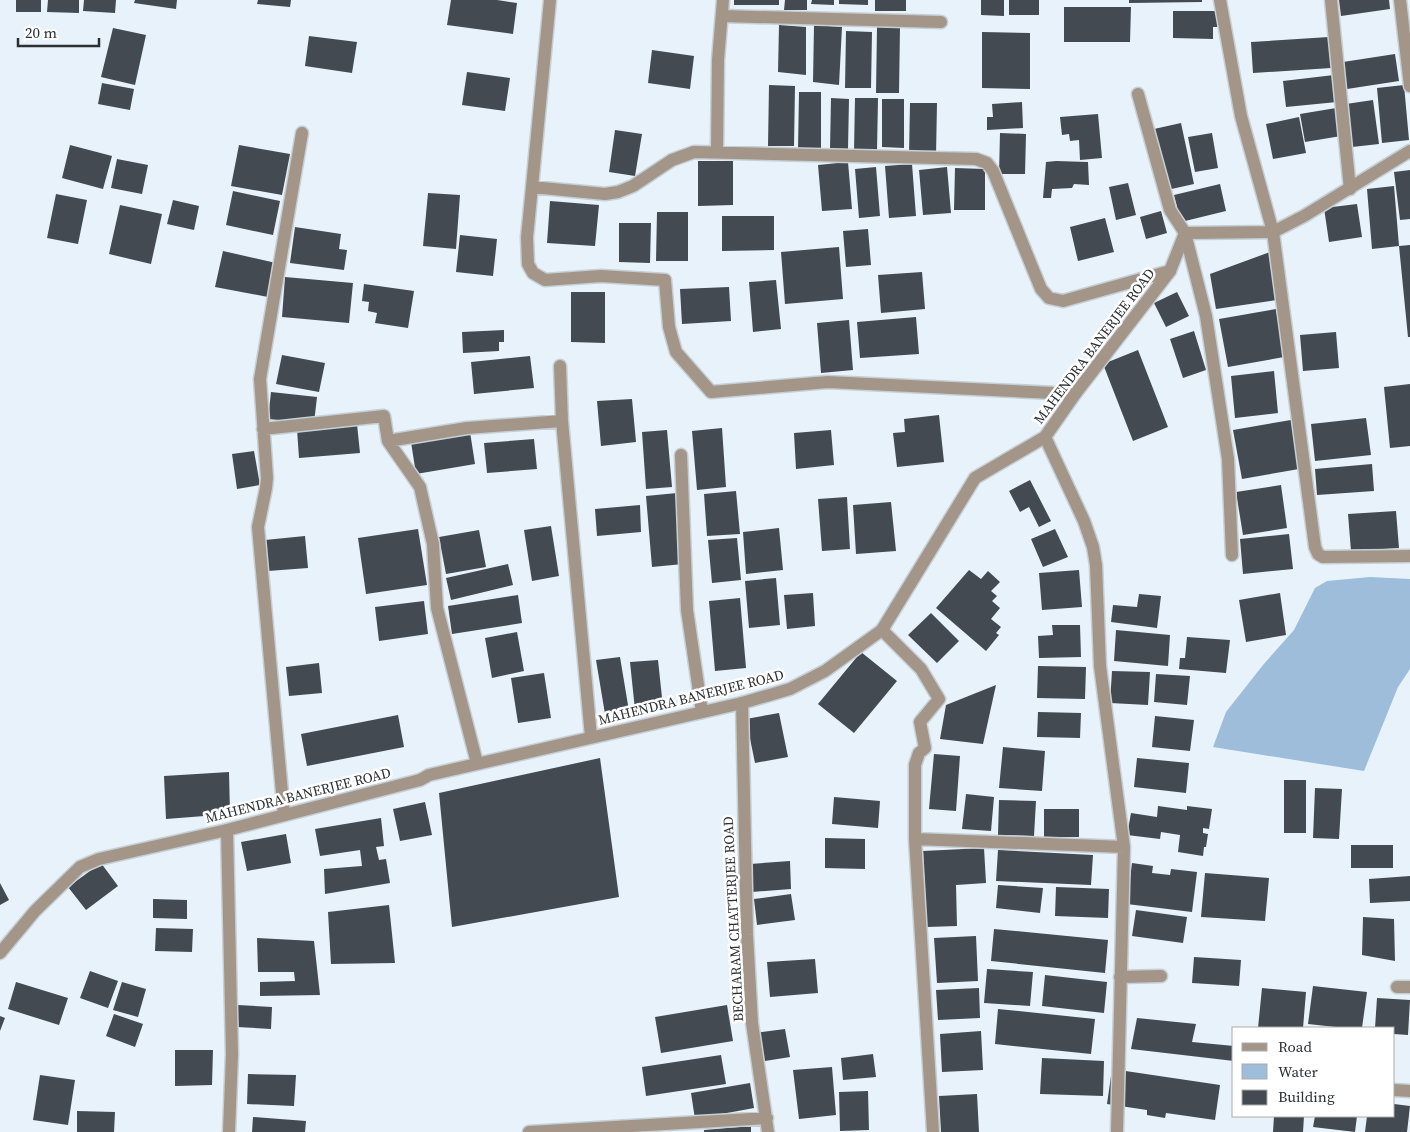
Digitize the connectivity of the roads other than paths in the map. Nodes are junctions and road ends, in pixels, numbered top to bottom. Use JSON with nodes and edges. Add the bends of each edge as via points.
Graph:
{"nodes":[{"id":1,"x":550,"y":0,"type":"edge"},
{"id":2,"x":723,"y":0,"type":"edge"},
{"id":3,"x":1220,"y":0,"type":"edge"},
{"id":4,"x":1331,"y":0,"type":"edge"},
{"id":5,"x":1400,"y":0,"type":"edge"},
{"id":6,"x":722,"y":16,"type":"junction"},
{"id":7,"x":941,"y":22,"type":"dead end"},
{"id":8,"x":1410,"y":86,"type":"edge"},
{"id":9,"x":1138,"y":94,"type":"dead end"},
{"id":10,"x":302,"y":132,"type":"dead end"},
{"id":11,"x":1410,"y":151,"type":"edge"},
{"id":12,"x":717,"y":152,"type":"junction"},
{"id":13,"x":532,"y":187,"type":"junction"},
{"id":14,"x":1350,"y":189,"type":"junction"},
{"id":15,"x":1273,"y":232,"type":"junction"},
{"id":16,"x":1185,"y":233,"type":"junction"},
{"id":17,"x":1170,"y":271,"type":"junction"},
{"id":18,"x":560,"y":366,"type":"dead end"},
{"id":19,"x":1075,"y":394,"type":"junction"},
{"id":20,"x":562,"y":421,"type":"junction"},
{"id":21,"x":263,"y":429,"type":"junction"},
{"id":22,"x":1045,"y":437,"type":"junction"},
{"id":23,"x":388,"y":441,"type":"junction"},
{"id":24,"x":681,"y":454,"type":"dead end"},
{"id":25,"x":1232,"y":556,"type":"dead end"},
{"id":26,"x":1410,"y":556,"type":"edge"},
{"id":27,"x":882,"y":630,"type":"junction"},
{"id":28,"x":742,"y":703,"type":"junction"},
{"id":29,"x":702,"y":712,"type":"junction"},
{"id":30,"x":592,"y":737,"type":"junction"},
{"id":31,"x":477,"y":763,"type":"junction"},
{"id":32,"x":284,"y":815,"type":"junction"},
{"id":33,"x":227,"y":830,"type":"junction"},
{"id":34,"x":915,"y":839,"type":"junction"},
{"id":35,"x":1124,"y":847,"type":"junction"},
{"id":36,"x":0,"y":953,"type":"edge"},
{"id":37,"x":1161,"y":976,"type":"dead end"},
{"id":38,"x":1120,"y":977,"type":"junction"},
{"id":39,"x":1395,"y":1090,"type":"edge"},
{"id":40,"x":1410,"y":1091,"type":"edge"},
{"id":41,"x":767,"y":1118,"type":"junction"},
{"id":42,"x":663,"y":1128,"type":"edge"},
{"id":43,"x":229,"y":1132,"type":"edge"},
{"id":44,"x":529,"y":1132,"type":"edge"},
{"id":45,"x":768,"y":1132,"type":"edge"},
{"id":46,"x":933,"y":1132,"type":"edge"},
{"id":47,"x":1117,"y":1132,"type":"edge"}],
"edges":[{"from":1,"to":13,"type":"street"},
{"from":2,"to":6,"type":"street"},
{"from":3,"to":15,"type":"street","via":[[1241,116]]},
{"from":4,"to":14,"type":"street"},
{"from":5,"to":8,"type":"street"},
{"from":6,"to":7,"type":"street"},
{"from":6,"to":12,"type":"street"},
{"from":9,"to":16,"type":"street","via":[[1170,210]]},
{"from":10,"to":21,"type":"street","via":[[260,379]]},
{"from":11,"to":14,"type":"street"},
{"from":12,"to":13,"type":"street","via":[[694,152],[672,160],[618,192],[605,194]]},
{"from":12,"to":17,"type":"street","via":[[976,159],[987,163],[993,171],[1041,289],[1049,298],[1063,301]]},
{"from":13,"to":19,"type":"street","via":[[527,237],[528,264],[534,273],[545,280],[601,276],[665,280],[669,327],[676,352],[711,392],[828,382]]},
{"from":14,"to":15,"type":"street"},
{"from":15,"to":16,"type":"street"},
{"from":15,"to":26,"type":"street","via":[[1318,554],[1323,557]]},
{"from":16,"to":17,"type":"street","name":"MAHENDRA BANERJEE ROAD"},
{"from":16,"to":25,"type":"street","via":[[1206,316],[1217,378],[1228,459]]},
{"from":17,"to":19,"type":"street","name":"MAHENDRA BANERJEE ROAD"},
{"from":18,"to":20,"type":"street"},
{"from":19,"to":22,"type":"street","name":"MAHENDRA BANERJEE ROAD"},
{"from":20,"to":23,"type":"street","via":[[467,428]]},
{"from":20,"to":30,"type":"street"},
{"from":21,"to":23,"type":"street","via":[[384,416]]},
{"from":21,"to":32,"type":"street","via":[[266,488],[258,527]]},
{"from":22,"to":27,"type":"street","name":"MAHENDRA BANERJEE ROAD","via":[[974,478]]},
{"from":22,"to":35,"type":"street","via":[[1094,547],[1100,666]]},
{"from":23,"to":31,"type":"street","via":[[420,487],[433,544],[436,608]]},
{"from":24,"to":29,"type":"street","via":[[687,610]]},
{"from":27,"to":28,"type":"street","name":"MAHENDRA BANERJEE ROAD","via":[[825,671],[790,689]]},
{"from":27,"to":34,"type":"street","via":[[921,669],[939,699],[920,722],[925,748],[919,753],[915,765]]},
{"from":28,"to":29,"type":"street","name":"MAHENDRA BANERJEE ROAD"},
{"from":28,"to":41,"type":"street","name":"BECHARAM CHATTERJEE ROAD","via":[[748,964],[754,1043]]},
{"from":29,"to":30,"type":"street","name":"MAHENDRA BANERJEE ROAD"},
{"from":30,"to":31,"type":"street","name":"MAHENDRA BANERJEE ROAD"},
{"from":31,"to":32,"type":"street","name":"MAHENDRA BANERJEE ROAD"},
{"from":32,"to":33,"type":"street","name":"MAHENDRA BANERJEE ROAD"},
{"from":33,"to":36,"type":"street","name":"MAHENDRA BANERJEE ROAD","via":[[99,859],[80,867],[35,911]]},
{"from":33,"to":43,"type":"street","via":[[232,1054]]},
{"from":34,"to":35,"type":"street"},
{"from":34,"to":46,"type":"street"},
{"from":35,"to":38,"type":"street"},
{"from":37,"to":38,"type":"street"},
{"from":38,"to":47,"type":"street"},
{"from":39,"to":40,"type":"street"},
{"from":41,"to":42,"type":"street"},
{"from":41,"to":45,"type":"street","name":"BECHARAM CHATTERJEE ROAD"},
{"from":42,"to":44,"type":"street"}]}
